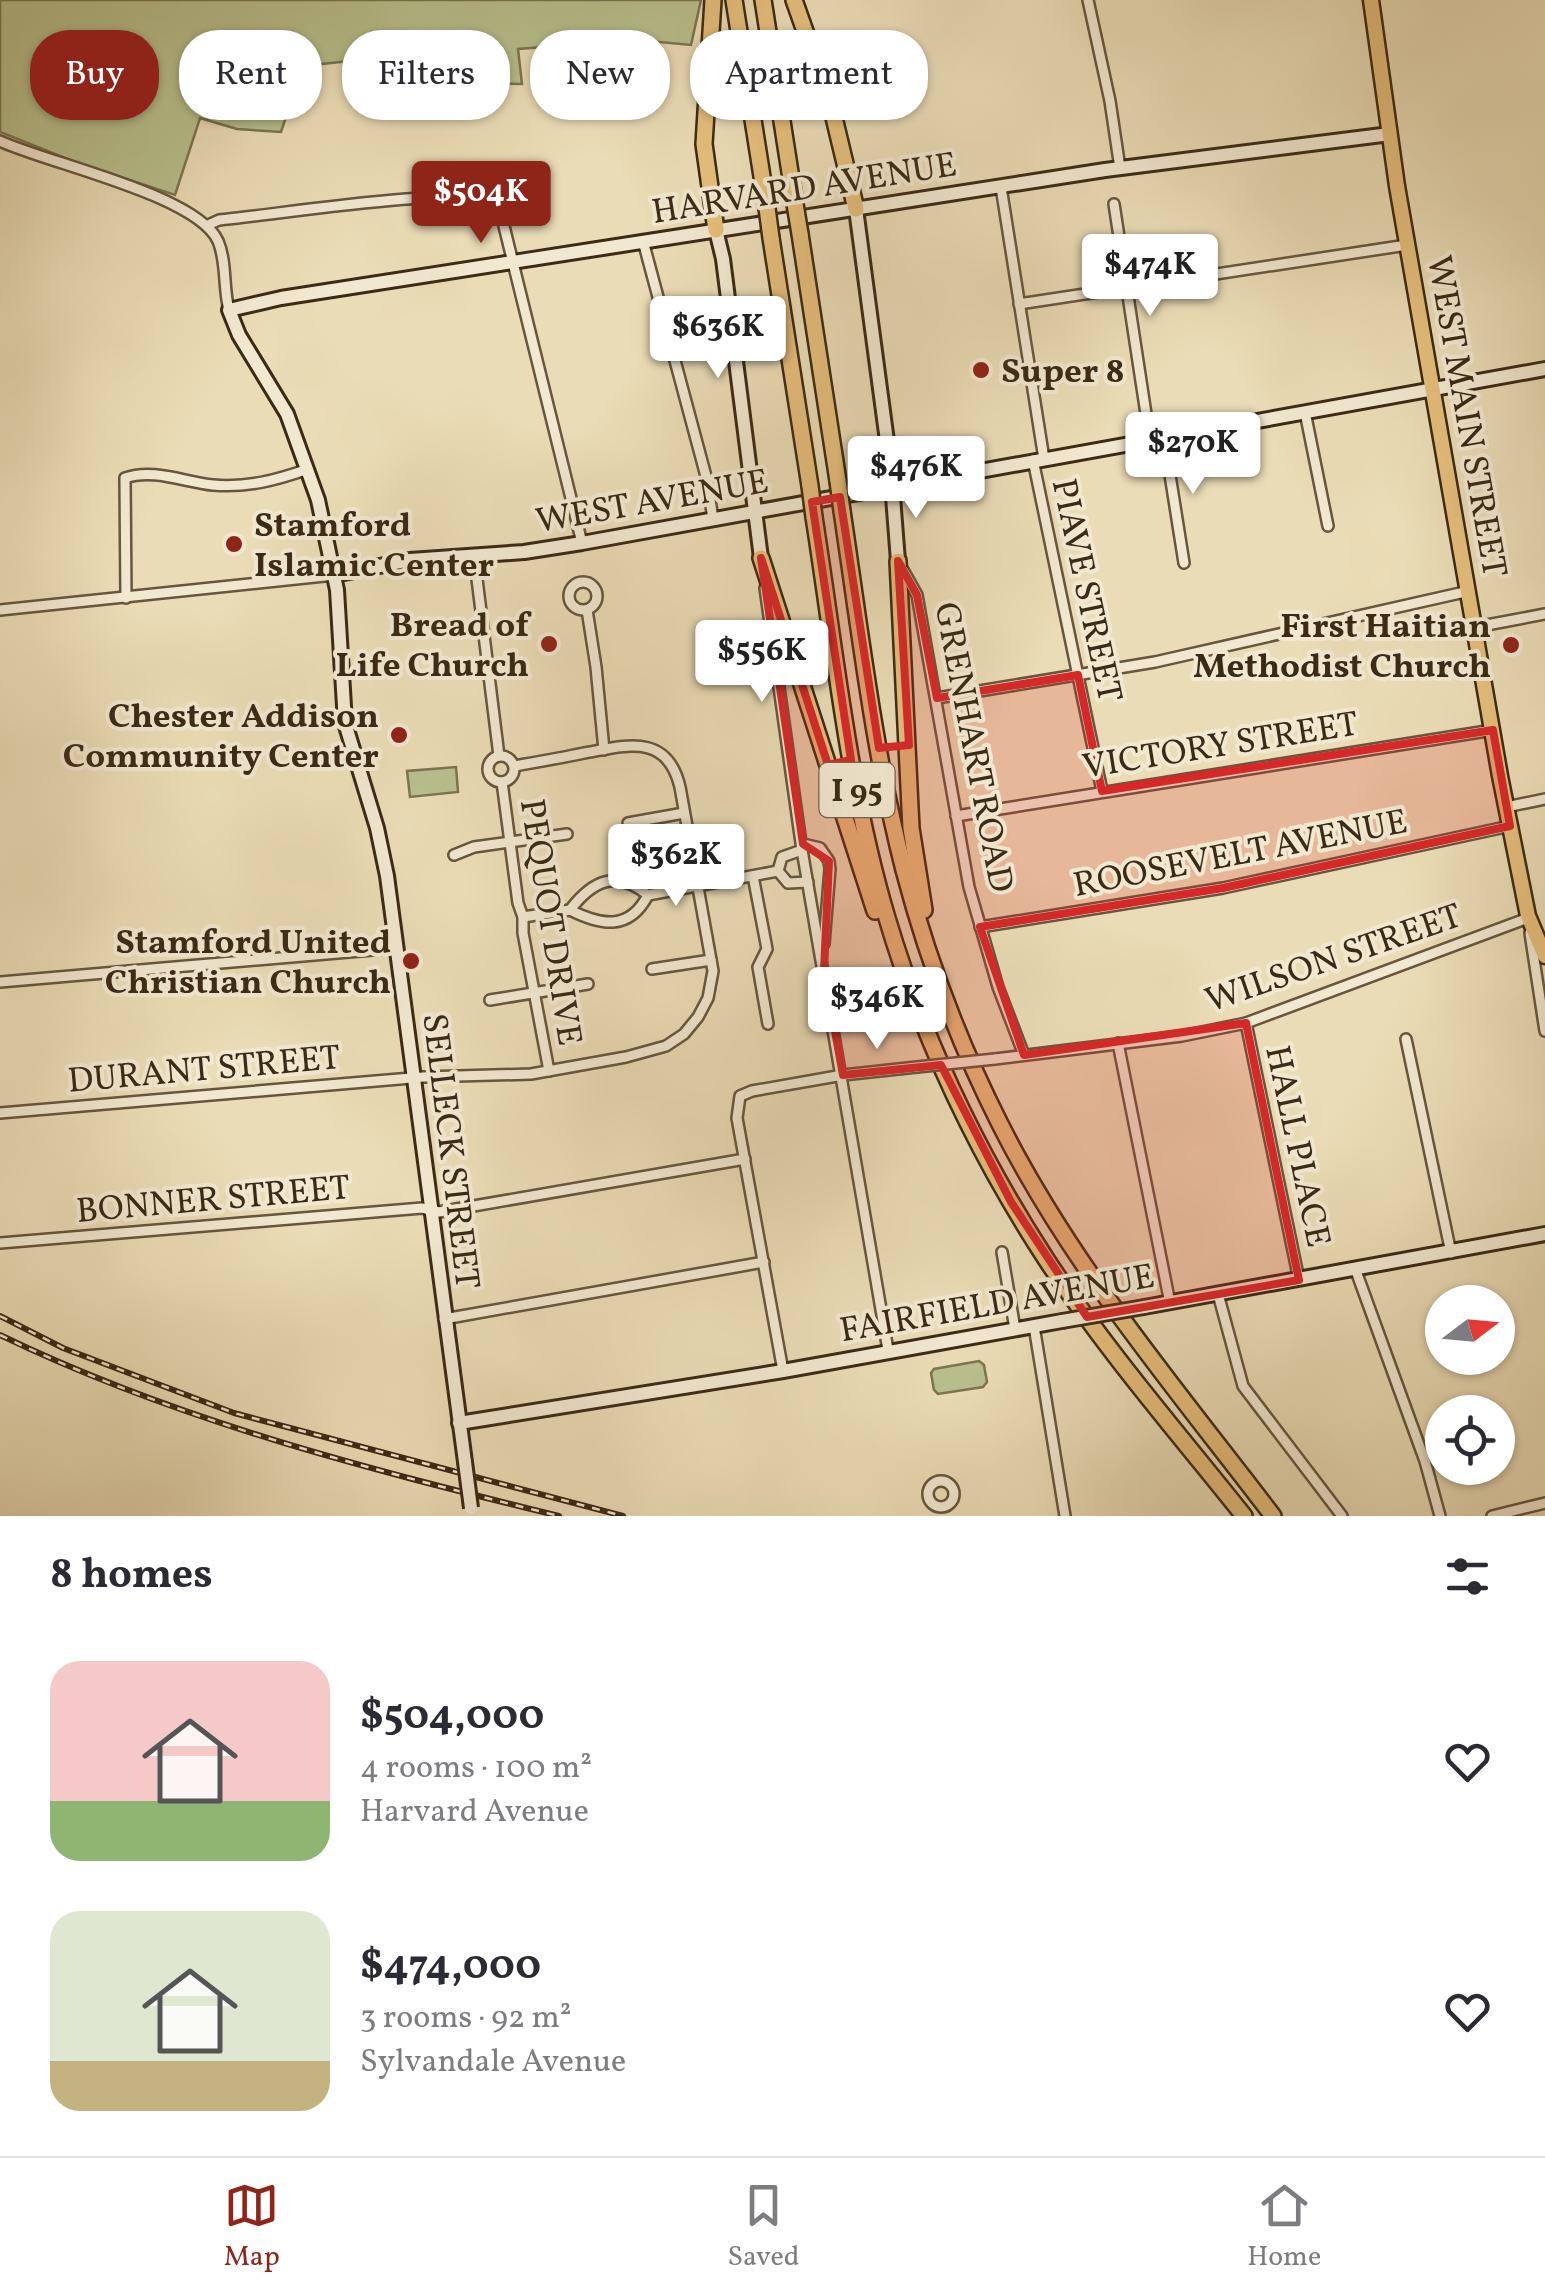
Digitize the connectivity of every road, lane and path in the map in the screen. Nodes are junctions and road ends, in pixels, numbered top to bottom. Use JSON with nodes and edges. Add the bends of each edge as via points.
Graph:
{"nodes":[{"id":1,"x":713,"y":0,"type":"edge"},
{"id":2,"x":734,"y":0,"type":"edge"},
{"id":3,"x":763,"y":0,"type":"edge"},
{"id":4,"x":794,"y":0,"type":"edge"},
{"id":5,"x":1088,"y":0,"type":"edge"},
{"id":6,"x":1371,"y":0,"type":"edge"},
{"id":7,"x":1390,"y":134,"type":"junction"},
{"id":8,"x":0,"y":141,"type":"edge"},
{"id":9,"x":1120,"y":168,"type":"junction"},
{"id":10,"x":1001,"y":187,"type":"junction"},
{"id":11,"x":1114,"y":204,"type":"dead end"},
{"id":12,"x":856,"y":209,"type":"junction"},
{"id":13,"x":208,"y":226,"type":"junction"},
{"id":14,"x":716,"y":230,"type":"junction"},
{"id":15,"x":643,"y":242,"type":"junction"},
{"id":16,"x":1407,"y":245,"type":"junction"},
{"id":17,"x":512,"y":262,"type":"junction"},
{"id":18,"x":1125,"y":288,"type":"junction"},
{"id":19,"x":1019,"y":304,"type":"junction"},
{"id":20,"x":228,"y":310,"type":"junction"},
{"id":21,"x":1545,"y":369,"type":"edge"},
{"id":22,"x":1432,"y":390,"type":"junction"},
{"id":23,"x":1305,"y":412,"type":"junction"},
{"id":24,"x":1157,"y":438,"type":"junction"},
{"id":25,"x":1038,"y":460,"type":"junction"},
{"id":26,"x":308,"y":470,"type":"junction"},
{"id":27,"x":891,"y":486,"type":"junction"},
{"id":28,"x":756,"y":512,"type":"junction"},
{"id":29,"x":713,"y":520,"type":"junction"},
{"id":30,"x":1328,"y":526,"type":"dead end"},
{"id":31,"x":582,"y":543,"type":"junction"},
{"id":32,"x":474,"y":555,"type":"junction"},
{"id":33,"x":762,"y":558,"type":"junction"},
{"id":34,"x":898,"y":561,"type":"junction"},
{"id":35,"x":1184,"y":562,"type":"dead end"},
{"id":36,"x":334,"y":575,"type":"junction"},
{"id":37,"x":1468,"y":591,"type":"junction"},
{"id":38,"x":126,"y":598,"type":"junction"},
{"id":39,"x":0,"y":610,"type":"edge"},
{"id":40,"x":587,"y":610,"type":"dead end"},
{"id":41,"x":1545,"y":614,"type":"edge"},
{"id":42,"x":1476,"y":627,"type":"junction"},
{"id":43,"x":1078,"y":675,"type":"junction"},
{"id":44,"x":937,"y":698,"type":"junction"},
{"id":45,"x":1493,"y":730,"type":"junction"},
{"id":46,"x":604,"y":750,"type":"junction"},
{"id":47,"x":499,"y":756,"type":"junction"},
{"id":48,"x":514,"y":766,"type":"junction"},
{"id":49,"x":502,"y":782,"type":"junction"},
{"id":50,"x":1102,"y":791,"type":"junction"},
{"id":51,"x":1545,"y":799,"type":"edge"},
{"id":52,"x":1506,"y":806,"type":"junction"},
{"id":53,"x":684,"y":813,"type":"junction"},
{"id":54,"x":956,"y":816,"type":"junction"},
{"id":55,"x":628,"y":823,"type":"dead end"},
{"id":56,"x":1510,"y":826,"type":"junction"},
{"id":57,"x":567,"y":834,"type":"dead end"},
{"id":58,"x":510,"y":842,"type":"junction"},
{"id":59,"x":802,"y":847,"type":"junction"},
{"id":60,"x":454,"y":855,"type":"dead end"},
{"id":61,"x":778,"y":871,"type":"junction"},
{"id":62,"x":753,"y":876,"type":"junction"},
{"id":63,"x":808,"y":882,"type":"junction"},
{"id":64,"x":698,"y":885,"type":"junction"},
{"id":65,"x":648,"y":895,"type":"junction"},
{"id":66,"x":570,"y":910,"type":"junction"},
{"id":67,"x":1528,"y":916,"type":"junction"},
{"id":68,"x":523,"y":917,"type":"junction"},
{"id":69,"x":980,"y":927,"type":"junction"},
{"id":70,"x":396,"y":948,"type":"junction"},
{"id":71,"x":1545,"y":956,"type":"edge"},
{"id":72,"x":711,"y":960,"type":"junction"},
{"id":73,"x":934,"y":968,"type":"junction"},
{"id":74,"x":652,"y":969,"type":"dead end"},
{"id":75,"x":824,"y":971,"type":"junction"},
{"id":76,"x":1545,"y":980,"type":"edge"},
{"id":77,"x":0,"y":982,"type":"edge"},
{"id":78,"x":588,"y":984,"type":"dead end"},
{"id":79,"x":534,"y":992,"type":"junction"},
{"id":80,"x":490,"y":1000,"type":"dead end"},
{"id":81,"x":1541,"y":1006,"type":"junction"},
{"id":82,"x":920,"y":1014,"type":"junction"},
{"id":83,"x":1246,"y":1022,"type":"junction"},
{"id":84,"x":768,"y":1024,"type":"dead end"},
{"id":85,"x":1545,"y":1031,"type":"edge"},
{"id":86,"x":1406,"y":1038,"type":"dead end"},
{"id":87,"x":1118,"y":1043,"type":"junction"},
{"id":88,"x":1024,"y":1055,"type":"junction"},
{"id":89,"x":548,"y":1071,"type":"junction"},
{"id":90,"x":842,"y":1075,"type":"junction"},
{"id":91,"x":413,"y":1078,"type":"junction"},
{"id":92,"x":0,"y":1113,"type":"edge"},
{"id":93,"x":745,"y":1159,"type":"junction"},
{"id":94,"x":430,"y":1210,"type":"junction"},
{"id":95,"x":1545,"y":1234,"type":"edge"},
{"id":96,"x":0,"y":1243,"type":"edge"},
{"id":97,"x":1002,"y":1252,"type":"dead end"},
{"id":98,"x":1451,"y":1254,"type":"junction"},
{"id":99,"x":764,"y":1262,"type":"junction"},
{"id":100,"x":1356,"y":1271,"type":"junction"},
{"id":101,"x":1299,"y":1280,"type":"junction"},
{"id":102,"x":1218,"y":1294,"type":"junction"},
{"id":103,"x":1170,"y":1303,"type":"junction"},
{"id":104,"x":444,"y":1319,"type":"junction"},
{"id":105,"x":1034,"y":1326,"type":"junction"},
{"id":106,"x":1015,"y":1330,"type":"junction"},
{"id":107,"x":888,"y":1350,"type":"junction"},
{"id":108,"x":783,"y":1371,"type":"junction"},
{"id":109,"x":458,"y":1423,"type":"junction"},
{"id":110,"x":1195,"y":1454,"type":"junction"},
{"id":111,"x":1545,"y":1503,"type":"edge"},
{"id":112,"x":950,"y":1504,"type":"junction"},
{"id":113,"x":940,"y":1511,"type":"edge"},
{"id":114,"x":471,"y":1512,"type":"edge"},
{"id":115,"x":954,"y":1516,"type":"edge"},
{"id":116,"x":1065,"y":1516,"type":"edge"},
{"id":117,"x":1234,"y":1516,"type":"edge"},
{"id":118,"x":1244,"y":1516,"type":"edge"},
{"id":119,"x":1272,"y":1516,"type":"edge"},
{"id":120,"x":1342,"y":1516,"type":"edge"},
{"id":121,"x":1440,"y":1516,"type":"edge"},
{"id":122,"x":1492,"y":1516,"type":"edge"}],
"edges":[{"from":1,"to":14,"type":"highway","via":[[704,144]]},
{"from":2,"to":82,"type":"highway","number":"I 95","bridge":true,"via":[[861,814]]},
{"from":3,"to":73,"type":"highway","number":"I 95","bridge":true,"via":[[888,802]]},
{"from":4,"to":12,"type":"highway","via":[[831,106]]},
{"from":5,"to":9,"type":"street"},
{"from":6,"to":7,"type":"main road","name":"WEST MAIN STREET"},
{"from":7,"to":9,"type":"main road","name":"HARVARD AVENUE"},
{"from":7,"to":16,"type":"main road","name":"WEST MAIN STREET"},
{"from":8,"to":13,"type":"street","via":[[144,192]]},
{"from":9,"to":10,"type":"main road","name":"HARVARD AVENUE"},
{"from":10,"to":12,"type":"main road","name":"HARVARD AVENUE"},
{"from":10,"to":19,"type":"street","name":"PIAVE STREET"},
{"from":11,"to":18,"type":"street"},
{"from":12,"to":14,"type":"main road","name":"HARVARD AVENUE"},
{"from":12,"to":27,"type":"main road","name":"GRENHART ROAD"},
{"from":13,"to":17,"type":"street","via":[[357,204],[481,197],[498,209]]},
{"from":13,"to":20,"type":"street","name":"SELLECK STREET","via":[[222,256]]},
{"from":14,"to":15,"type":"main road","name":"HARVARD AVENUE"},
{"from":14,"to":28,"type":"main road"},
{"from":15,"to":17,"type":"main road","name":"HARVARD AVENUE"},
{"from":15,"to":29,"type":"street"},
{"from":16,"to":18,"type":"street"},
{"from":16,"to":22,"type":"main road","name":"WEST MAIN STREET"},
{"from":17,"to":20,"type":"main road","name":"HARVARD AVENUE"},
{"from":17,"to":31,"type":"street"},
{"from":18,"to":19,"type":"street"},
{"from":18,"to":24,"type":"street"},
{"from":19,"to":25,"type":"street","name":"PIAVE STREET"},
{"from":20,"to":26,"type":"main road","name":"SELLECK STREET","via":[[287,414]]},
{"from":21,"to":22,"type":"main road","name":"WEST AVENUE"},
{"from":22,"to":23,"type":"main road","name":"WEST AVENUE"},
{"from":22,"to":37,"type":"main road","name":"WEST MAIN STREET"},
{"from":23,"to":24,"type":"main road","name":"WEST AVENUE"},
{"from":23,"to":30,"type":"street"},
{"from":24,"to":25,"type":"main road","name":"WEST AVENUE"},
{"from":24,"to":35,"type":"street"},
{"from":25,"to":27,"type":"main road","name":"WEST AVENUE"},
{"from":25,"to":43,"type":"street","name":"PIAVE STREET"},
{"from":26,"to":36,"type":"main road","name":"SELLECK STREET"},
{"from":26,"to":38,"type":"street","via":[[244,485],[129,476],[122,482]]},
{"from":27,"to":28,"type":"main road","name":"WEST AVENUE"},
{"from":27,"to":34,"type":"main road","name":"GRENHART ROAD"},
{"from":28,"to":29,"type":"main road","name":"WEST AVENUE"},
{"from":28,"to":33,"type":"main road"},
{"from":29,"to":31,"type":"main road","name":"WEST AVENUE"},
{"from":31,"to":32,"type":"main road","name":"WEST AVENUE"},
{"from":32,"to":36,"type":"main road","name":"WEST AVENUE"},
{"from":32,"to":47,"type":"street"},
{"from":33,"to":59,"type":"street"},
{"from":33,"to":82,"type":"highway","via":[[871,900]]},
{"from":34,"to":44,"type":"street","name":"GRENHART ROAD","via":[[917,594]]},
{"from":34,"to":73,"type":"highway","via":[[912,828]]},
{"from":36,"to":38,"type":"street","name":"WEST AVENUE"},
{"from":36,"to":70,"type":"main road","name":"SELLECK STREET","via":[[345,723],[382,846]]},
{"from":37,"to":42,"type":"main road","name":"WEST MAIN STREET"},
{"from":37,"to":43,"type":"street"},
{"from":38,"to":39,"type":"street","name":"WEST AVENUE"},
{"from":40,"to":46,"type":"street"},
{"from":41,"to":42,"type":"street"},
{"from":42,"to":45,"type":"main road","name":"WEST MAIN STREET"},
{"from":43,"to":44,"type":"street"},
{"from":43,"to":50,"type":"street","name":"PIAVE STREET"},
{"from":44,"to":54,"type":"street","name":"GRENHART ROAD"},
{"from":45,"to":50,"type":"street","name":"VICTORY STREET"},
{"from":45,"to":52,"type":"main road","name":"WEST MAIN STREET"},
{"from":46,"to":48,"type":"street"},
{"from":46,"to":53,"type":"street","via":[[636,744],[663,756],[677,776]]},
{"from":47,"to":48,"type":"street"},
{"from":47,"to":49,"type":"street","via":[[487,768]]},
{"from":48,"to":49,"type":"street"},
{"from":49,"to":58,"type":"street","name":"PEQUOT DRIVE"},
{"from":50,"to":54,"type":"street","name":"VICTORY STREET"},
{"from":51,"to":52,"type":"street"},
{"from":52,"to":56,"type":"main road","name":"WEST MAIN STREET"},
{"from":53,"to":55,"type":"street"},
{"from":53,"to":64,"type":"street"},
{"from":54,"to":69,"type":"street","name":"GRENHART ROAD"},
{"from":56,"to":67,"type":"main road","name":"WEST MAIN STREET"},
{"from":56,"to":69,"type":"street","name":"ROOSEVELT AVENUE","via":[[1223,888]]},
{"from":57,"to":58,"type":"street"},
{"from":58,"to":60,"type":"street"},
{"from":58,"to":68,"type":"street","name":"PEQUOT DRIVE"},
{"from":59,"to":61,"type":"street","via":[[782,857]]},
{"from":59,"to":63,"type":"street"},
{"from":59,"to":75,"type":"street","via":[[820,848],[829,861]]},
{"from":61,"to":62,"type":"street"},
{"from":61,"to":63,"type":"street","via":[[788,883]]},
{"from":62,"to":64,"type":"street"},
{"from":62,"to":84,"type":"street","via":[[767,949],[758,966]]},
{"from":63,"to":75,"type":"street"},
{"from":64,"to":65,"type":"street"},
{"from":64,"to":72,"type":"street"},
{"from":65,"to":66,"type":"street","via":[[632,915],[613,922]]},
{"from":65,"to":66,"type":"street","via":[[611,881],[586,890]]},
{"from":66,"to":68,"type":"street"},
{"from":67,"to":71,"type":"main road","name":"WEST MAIN STREET"},
{"from":67,"to":81,"type":"street"},
{"from":67,"to":83,"type":"street","name":"WILSON STREET"},
{"from":68,"to":79,"type":"street","name":"PEQUOT DRIVE"},
{"from":69,"to":88,"type":"street","name":"GRENHART ROAD"},
{"from":70,"to":77,"type":"street"},
{"from":70,"to":91,"type":"main road","name":"SELLECK STREET"},
{"from":72,"to":74,"type":"street"},
{"from":72,"to":89,"type":"street","name":"DURANT STREET","via":[[704,1008],[666,1046]]},
{"from":73,"to":119,"type":"highway","number":"I 95","via":[[986,1096],[1052,1216]]},
{"from":75,"to":90,"type":"street"},
{"from":76,"to":81,"type":"street"},
{"from":78,"to":79,"type":"street"},
{"from":79,"to":80,"type":"street"},
{"from":79,"to":89,"type":"street","name":"PEQUOT DRIVE"},
{"from":81,"to":85,"type":"street"},
{"from":82,"to":110,"type":"highway","number":"I 95","via":[[977,1142],[1038,1247]]},
{"from":83,"to":87,"type":"street","name":"WILSON STREET"},
{"from":83,"to":101,"type":"street","name":"HALL PLACE"},
{"from":86,"to":98,"type":"street"},
{"from":87,"to":88,"type":"street","name":"WILSON STREET"},
{"from":87,"to":103,"type":"street"},
{"from":88,"to":90,"type":"street","name":"WILSON STREET","bridge":true},
{"from":89,"to":91,"type":"street","name":"DURANT STREET"},
{"from":90,"to":93,"type":"street","name":"WILSON STREET","via":[[740,1096]]},
{"from":90,"to":107,"type":"street"},
{"from":91,"to":92,"type":"street","name":"DURANT STREET"},
{"from":91,"to":94,"type":"main road","name":"SELLECK STREET"},
{"from":93,"to":94,"type":"street","name":"BONNER STREET"},
{"from":93,"to":99,"type":"street"},
{"from":94,"to":96,"type":"street","name":"BONNER STREET"},
{"from":94,"to":104,"type":"main road","name":"SELLECK STREET"},
{"from":95,"to":98,"type":"main road","name":"FAIRFIELD AVENUE"},
{"from":97,"to":106,"type":"street"},
{"from":98,"to":100,"type":"main road","name":"FAIRFIELD AVENUE"},
{"from":99,"to":104,"type":"street"},
{"from":99,"to":108,"type":"street"},
{"from":100,"to":101,"type":"main road","name":"FAIRFIELD AVENUE"},
{"from":100,"to":121,"type":"street"},
{"from":101,"to":102,"type":"main road","name":"FAIRFIELD AVENUE"},
{"from":102,"to":103,"type":"main road","name":"FAIRFIELD AVENUE"},
{"from":102,"to":120,"type":"street","via":[[1242,1386]]},
{"from":103,"to":105,"type":"main road","name":"FAIRFIELD AVENUE","bridge":true},
{"from":104,"to":109,"type":"main road","name":"SELLECK STREET"},
{"from":105,"to":106,"type":"main road","name":"FAIRFIELD AVENUE"},
{"from":105,"to":116,"type":"street"},
{"from":106,"to":107,"type":"main road","name":"FAIRFIELD AVENUE"},
{"from":107,"to":108,"type":"main road","name":"FAIRFIELD AVENUE"},
{"from":108,"to":109,"type":"main road","name":"FAIRFIELD AVENUE"},
{"from":109,"to":114,"type":"main road","name":"SELLECK STREET","bridge":true},
{"from":110,"to":117,"type":"highway"},
{"from":110,"to":118,"type":"highway","number":"I 95"},
{"from":111,"to":122,"type":"street"},
{"from":112,"to":113,"type":"street"},
{"from":112,"to":113,"type":"street","via":[[952,1488],[937,1482],[928,1495]]},
{"from":112,"to":115,"type":"street"}]}
